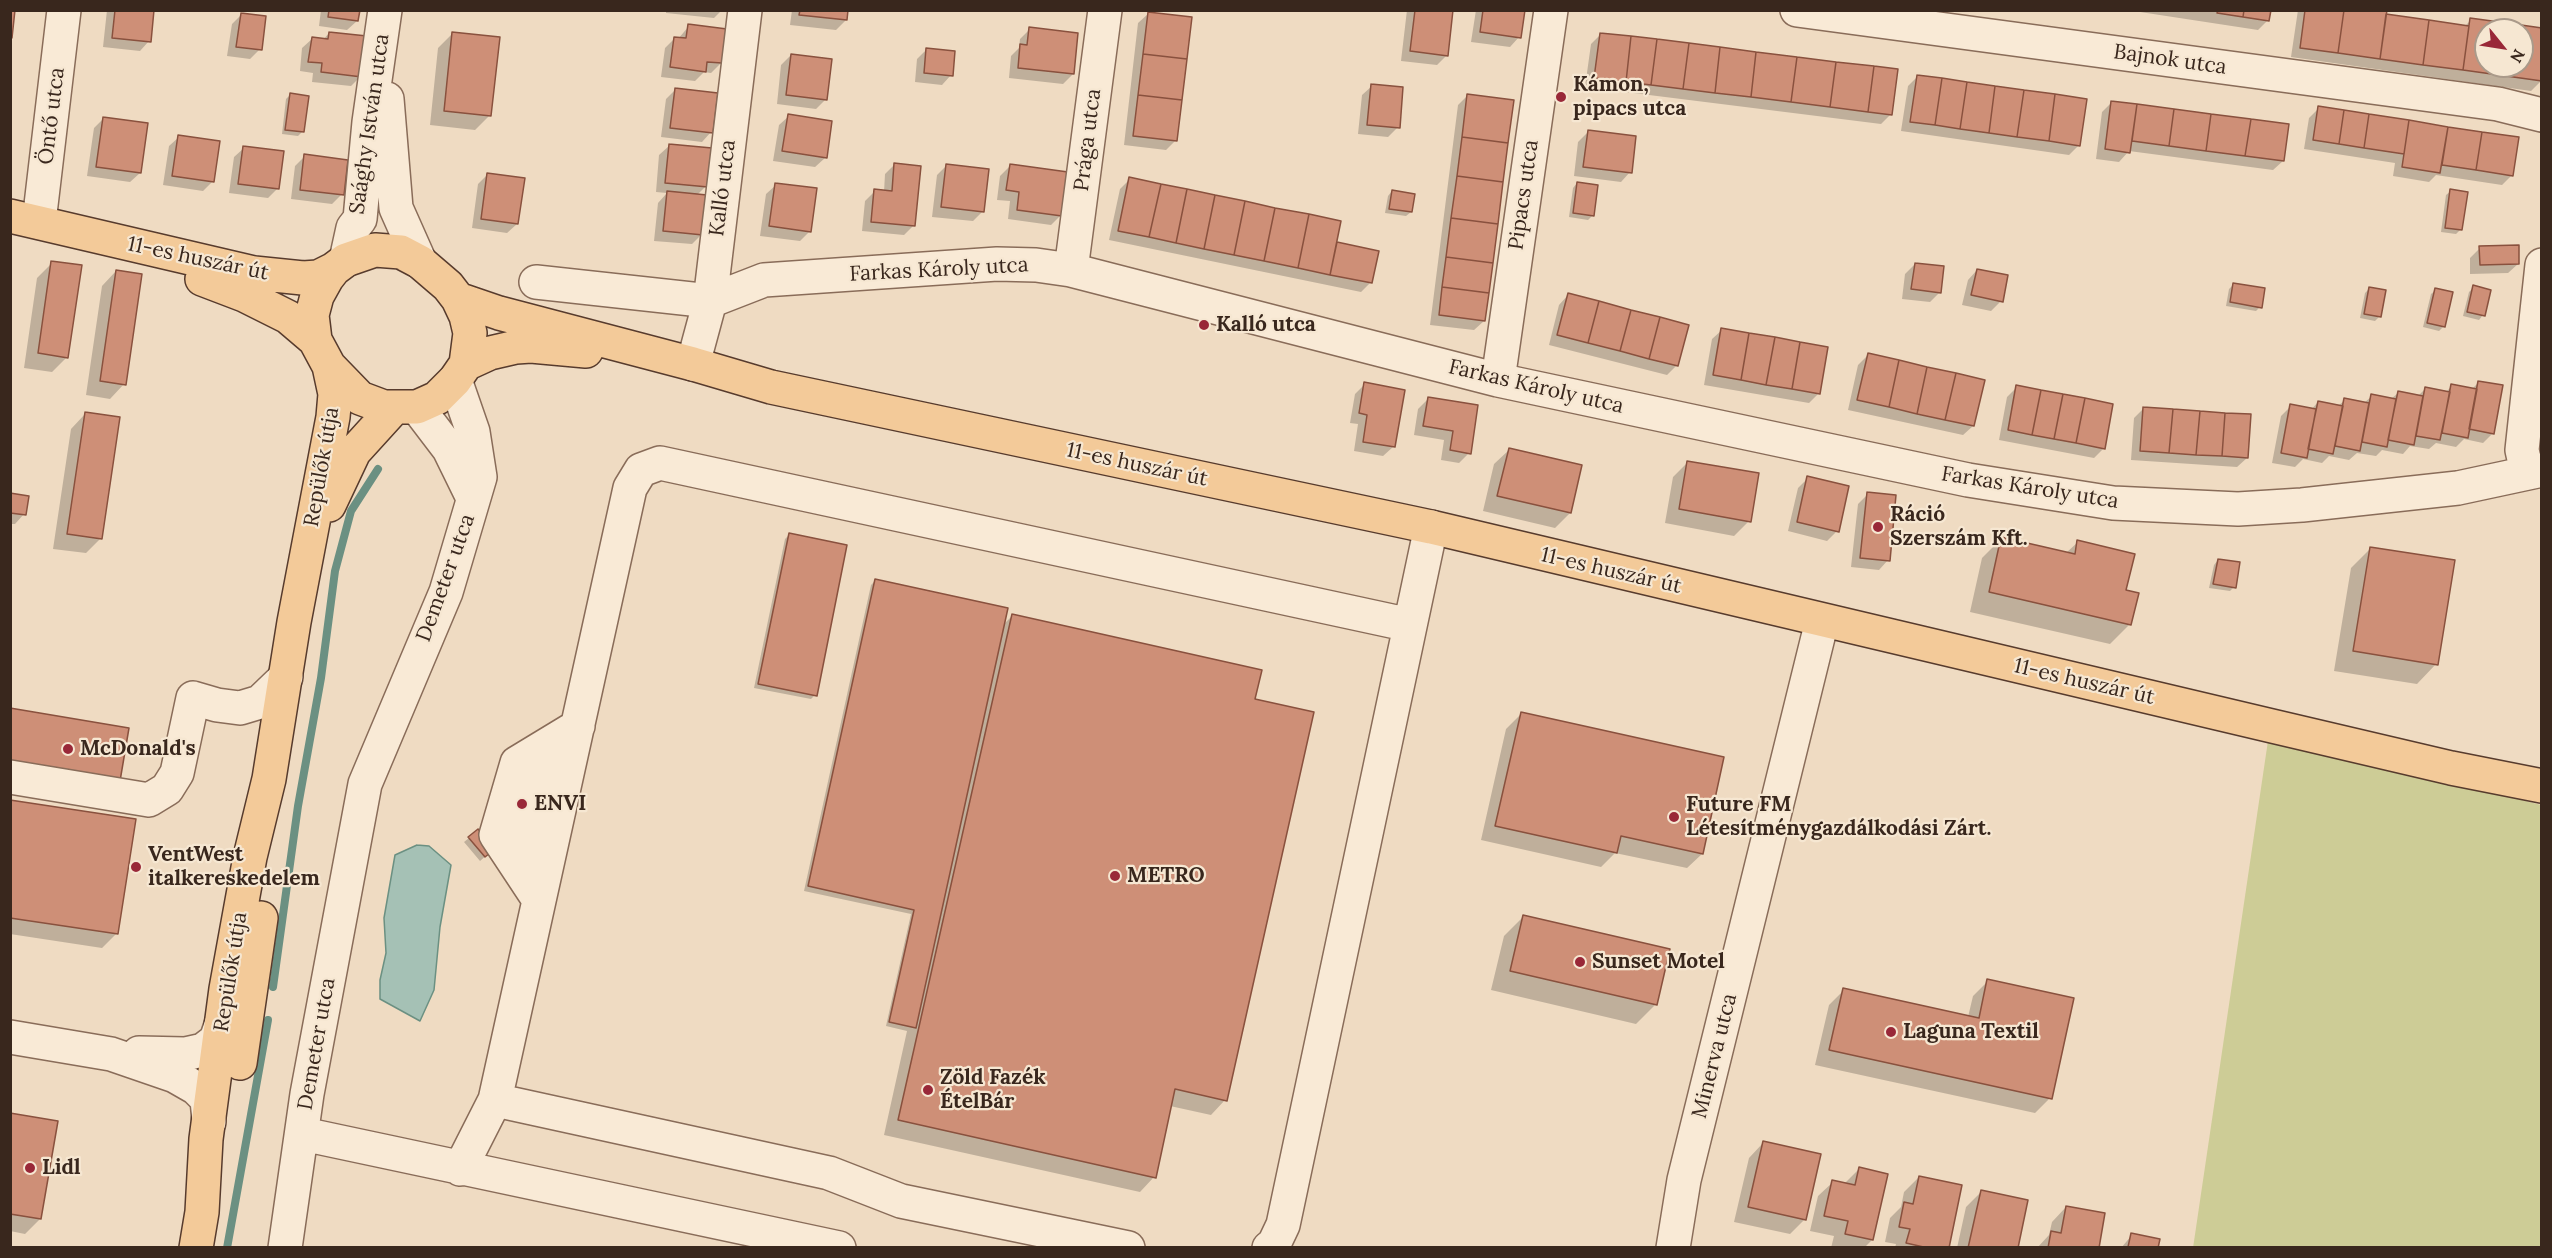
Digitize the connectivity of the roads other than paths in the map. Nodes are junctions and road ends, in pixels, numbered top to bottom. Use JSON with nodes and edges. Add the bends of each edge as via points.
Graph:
{"nodes":[{"id":1,"x":64,"y":10,"type":"edge"},
{"id":2,"x":745,"y":10,"type":"edge"},
{"id":3,"x":1105,"y":10,"type":"edge"},
{"id":4,"x":1551,"y":10,"type":"edge"},
{"id":5,"x":1797,"y":10,"type":"edge"},
{"id":6,"x":384,"y":16,"type":"edge"},
{"id":7,"x":2541,"y":115,"type":"edge"},
{"id":8,"x":37,"y":222,"type":"edge"},
{"id":9,"x":420,"y":262,"type":"junction"},
{"id":10,"x":340,"y":265,"type":"junction"},
{"id":11,"x":2541,"y":265,"type":"edge"},
{"id":12,"x":1071,"y":270,"type":"junction"},
{"id":13,"x":536,"y":282,"type":"dead end"},
{"id":14,"x":458,"y":299,"type":"junction"},
{"id":15,"x":710,"y":301,"type":"junction"},
{"id":16,"x":322,"y":353,"type":"junction"},
{"id":17,"x":687,"y":362,"type":"junction"},
{"id":18,"x":460,"y":372,"type":"junction"},
{"id":19,"x":1498,"y":380,"type":"junction"},
{"id":20,"x":405,"y":407,"type":"junction"},
{"id":21,"x":2534,"y":472,"type":"edge"},
{"id":22,"x":474,"y":500,"type":"junction"},
{"id":23,"x":1431,"y":527,"type":"junction"},
{"id":24,"x":304,"y":568,"type":"junction"},
{"id":25,"x":1822,"y":621,"type":"junction"},
{"id":26,"x":1410,"y":625,"type":"junction"},
{"id":27,"x":286,"y":677,"type":"junction"},
{"id":28,"x":578,"y":726,"type":"junction"},
{"id":29,"x":10,"y":777,"type":"edge"},
{"id":30,"x":269,"y":779,"type":"junction"},
{"id":31,"x":2541,"y":786,"type":"edge"},
{"id":32,"x":539,"y":900,"type":"junction"},
{"id":33,"x":224,"y":1016,"type":"junction"},
{"id":34,"x":10,"y":1037,"type":"edge"},
{"id":35,"x":111,"y":1054,"type":"junction"},
{"id":36,"x":495,"y":1100,"type":"junction"},
{"id":37,"x":209,"y":1122,"type":"junction"},
{"id":38,"x":303,"y":1134,"type":"junction"},
{"id":39,"x":460,"y":1169,"type":"junction"},
{"id":40,"x":202,"y":1212,"type":"junction"},
{"id":41,"x":196,"y":1248,"type":"edge"},
{"id":42,"x":285,"y":1248,"type":"edge"},
{"id":43,"x":839,"y":1248,"type":"edge"},
{"id":44,"x":1128,"y":1248,"type":"edge"},
{"id":45,"x":1269,"y":1248,"type":"edge"},
{"id":46,"x":1673,"y":1248,"type":"edge"}],
"edges":[{"from":1,"to":8,"type":"street","name":"Öntő utca"},
{"from":2,"to":15,"type":"street","name":"Kalló utca"},
{"from":3,"to":12,"type":"street","name":"Prága utca"},
{"from":4,"to":19,"type":"street","name":"Pipacs utca"},
{"from":5,"to":7,"type":"street","name":"Bajnok utca","via":[[2498,104]]},
{"from":6,"to":9,"type":"street","name":"Saághy István utca","via":[[396,208]]},
{"from":6,"to":10,"type":"street","name":"Saághy István utca","via":[[360,219]]},
{"from":8,"to":10,"type":"main road","name":"11-es huszár út","via":[[254,273],[318,277]]},
{"from":8,"to":16,"type":"main road","name":"11-es huszár út","via":[[244,294],[295,321]]},
{"from":9,"to":10,"type":"main road","via":[[400,252],[375,250]]},
{"from":9,"to":14,"type":"main road"},
{"from":10,"to":16,"type":"main road","via":[[317,296],[312,315]]},
{"from":11,"to":21,"type":"street","via":[[2522,450]]},
{"from":12,"to":15,"type":"street","name":"Farkas Károly utca","via":[[997,264],[764,280]]},
{"from":12,"to":19,"type":"street","name":"Farkas Károly utca"},
{"from":13,"to":15,"type":"street","name":"Farkas Károly utca"},
{"from":14,"to":17,"type":"main road"},
{"from":14,"to":18,"type":"main road","via":[[470,333]]},
{"from":15,"to":17,"type":"street","name":"Kalló utca"},
{"from":16,"to":20,"type":"main road","via":[[360,398],[372,404]]},
{"from":16,"to":24,"type":"main road","name":"Repülők útja","via":[[335,394]]},
{"from":17,"to":18,"type":"main road","via":[[531,346],[490,353]]},
{"from":17,"to":23,"type":"main road","name":"11-es huszár út","via":[[771,387]]},
{"from":18,"to":20,"type":"main road","via":[[437,398]]},
{"from":18,"to":22,"type":"street","name":"Demeter utca","via":[[480,477]]},
{"from":19,"to":21,"type":"street","name":"Farkas Károly utca","via":[[1968,480],[2113,503],[2238,508],[2302,505],[2458,488]]},
{"from":20,"to":22,"type":"street","name":"Demeter utca","via":[[440,434]]},
{"from":20,"to":24,"type":"main road","name":"Repülők útja","via":[[354,452]]},
{"from":22,"to":38,"type":"street","name":"Demeter utca","via":[[446,592],[365,784]]},
{"from":23,"to":25,"type":"main road","name":"11-es huszár út"},
{"from":23,"to":26,"type":"street"},
{"from":24,"to":27,"type":"main road","name":"Repülők útja"},
{"from":25,"to":31,"type":"main road","name":"11-es huszár út"},
{"from":25,"to":46,"type":"street","name":"Minerva utca","via":[[1687,1169]]},
{"from":26,"to":28,"type":"street","via":[[660,463],[642,470],[630,488]]},
{"from":26,"to":45,"type":"street","via":[[1283,1224]]},
{"from":27,"to":29,"type":"street","via":[[260,702],[240,708],[193,699],[177,773],[166,789],[149,800]]},
{"from":27,"to":30,"type":"main road","name":"Repülők útja"},
{"from":28,"to":32,"type":"street"},
{"from":28,"to":32,"type":"street","via":[[546,746],[516,865]]},
{"from":30,"to":33,"type":"main road","name":"Repülők útja","via":[[248,868]]},
{"from":30,"to":40,"type":"main road","name":"Repülők útja","via":[[274,802],[240,1063],[217,1179]]},
{"from":32,"to":36,"type":"street"},
{"from":33,"to":35,"type":"street","via":[[216,1040],[198,1052]]},
{"from":33,"to":37,"type":"main road","name":"Repülők útja"},
{"from":34,"to":35,"type":"street"},
{"from":35,"to":37,"type":"street","via":[[190,1083],[207,1099]]},
{"from":36,"to":39,"type":"street"},
{"from":36,"to":44,"type":"street","via":[[829,1173],[901,1201]]},
{"from":37,"to":40,"type":"main road","name":"Repülők útja"},
{"from":38,"to":39,"type":"street","name":"Demeter utca"},
{"from":38,"to":42,"type":"street"},
{"from":39,"to":43,"type":"street","name":"Demeter utca"},
{"from":40,"to":41,"type":"main road","name":"Repülők útja"}]}
